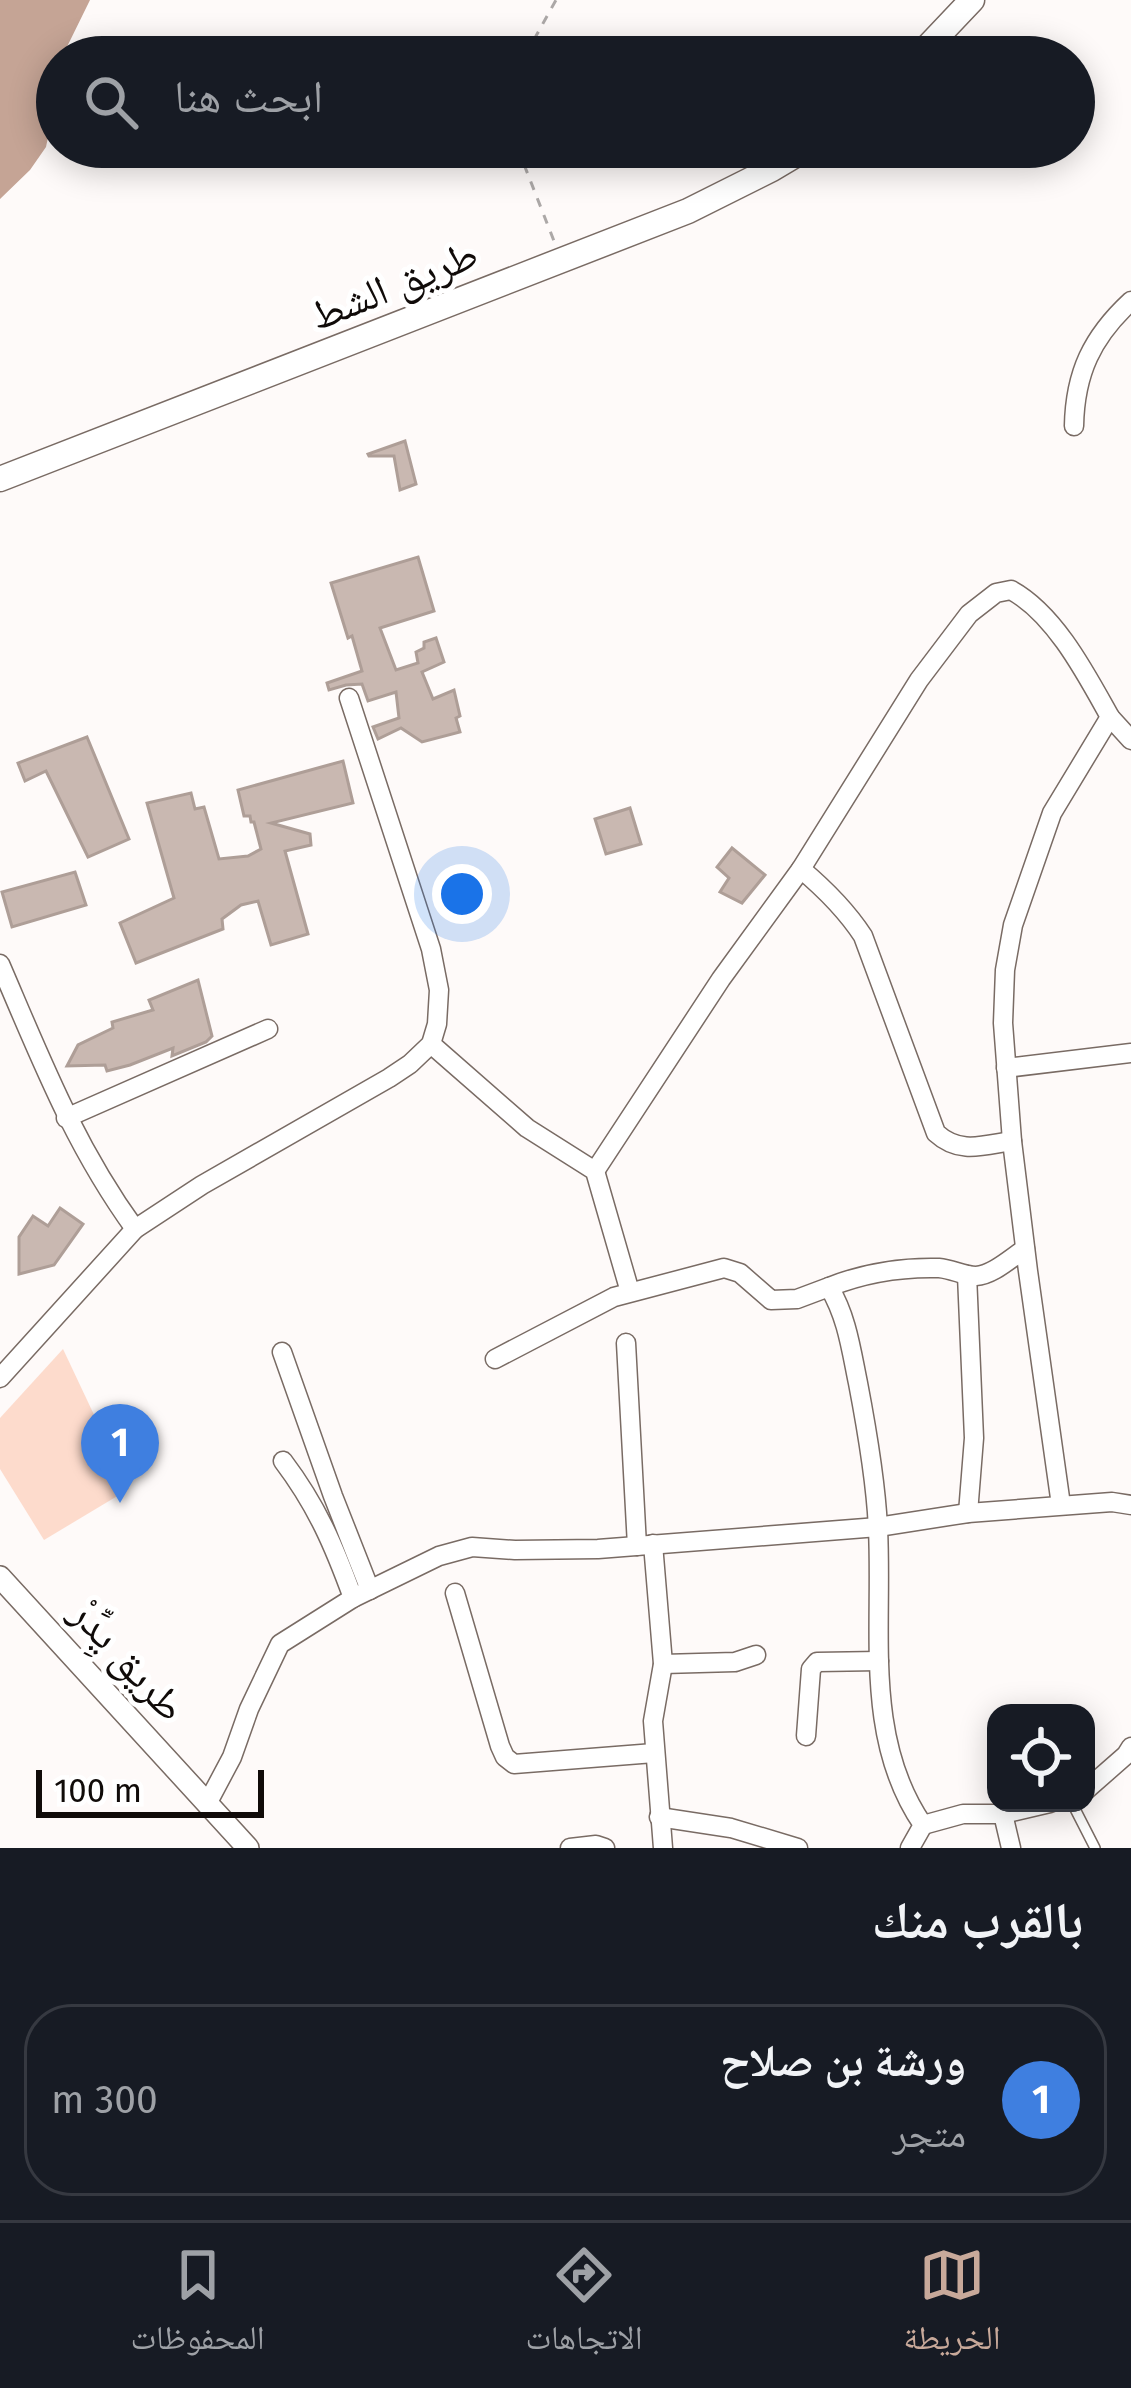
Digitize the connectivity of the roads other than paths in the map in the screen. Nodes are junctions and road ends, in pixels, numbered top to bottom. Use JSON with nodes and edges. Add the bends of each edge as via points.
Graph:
{"nodes":[{"id":1,"x":972,"y":0,"type":"edge"},
{"id":2,"x":938,"y":36,"type":"edge"},
{"id":3,"x":774,"y":168,"type":"edge"},
{"id":4,"x":1131,"y":301,"type":"edge"},
{"id":5,"x":1074,"y":426,"type":"dead end"},
{"id":6,"x":0,"y":479,"type":"edge"},
{"id":7,"x":349,"y":698,"type":"dead end"},
{"id":8,"x":1110,"y":717,"type":"junction"},
{"id":9,"x":1131,"y":740,"type":"edge"},
{"id":10,"x":801,"y":869,"type":"junction"},
{"id":11,"x":0,"y":964,"type":"edge"},
{"id":12,"x":268,"y":1029,"type":"dead end"},
{"id":13,"x":431,"y":1044,"type":"junction"},
{"id":14,"x":1131,"y":1053,"type":"edge"},
{"id":15,"x":1006,"y":1068,"type":"junction"},
{"id":16,"x":66,"y":1118,"type":"junction"},
{"id":17,"x":1012,"y":1142,"type":"junction"},
{"id":18,"x":595,"y":1171,"type":"junction"},
{"id":19,"x":135,"y":1229,"type":"junction"},
{"id":20,"x":1025,"y":1249,"type":"junction"},
{"id":21,"x":967,"y":1275,"type":"junction"},
{"id":22,"x":829,"y":1287,"type":"junction"},
{"id":23,"x":630,"y":1292,"type":"junction"},
{"id":24,"x":626,"y":1343,"type":"dead end"},
{"id":25,"x":282,"y":1352,"type":"dead end"},
{"id":26,"x":495,"y":1359,"type":"dead end"},
{"id":27,"x":0,"y":1378,"type":"edge"},
{"id":28,"x":283,"y":1461,"type":"dead end"},
{"id":29,"x":1061,"y":1505,"type":"junction"},
{"id":30,"x":1131,"y":1505,"type":"edge"},
{"id":31,"x":968,"y":1513,"type":"junction"},
{"id":32,"x":878,"y":1527,"type":"junction"},
{"id":33,"x":645,"y":1545,"type":"junction"},
{"id":34,"x":0,"y":1577,"type":"edge"},
{"id":35,"x":455,"y":1593,"type":"dead end"},
{"id":36,"x":361,"y":1594,"type":"junction"},
{"id":37,"x":756,"y":1655,"type":"dead end"},
{"id":38,"x":879,"y":1660,"type":"junction"},
{"id":39,"x":663,"y":1664,"type":"junction"},
{"id":40,"x":806,"y":1736,"type":"dead end"},
{"id":41,"x":1129,"y":1752,"type":"edge"},
{"id":42,"x":654,"y":1753,"type":"junction"},
{"id":43,"x":1095,"y":1782,"type":"edge"},
{"id":44,"x":207,"y":1804,"type":"junction"},
{"id":45,"x":1012,"y":1812,"type":"edge"},
{"id":46,"x":1077,"y":1812,"type":"edge"},
{"id":47,"x":1003,"y":1814,"type":"junction"},
{"id":48,"x":659,"y":1817,"type":"junction"},
{"id":49,"x":923,"y":1825,"type":"junction"},
{"id":50,"x":248,"y":1848,"type":"edge"},
{"id":51,"x":570,"y":1848,"type":"edge"},
{"id":52,"x":605,"y":1848,"type":"edge"},
{"id":53,"x":663,"y":1848,"type":"edge"},
{"id":54,"x":798,"y":1848,"type":"edge"},
{"id":55,"x":910,"y":1848,"type":"edge"},
{"id":56,"x":1011,"y":1848,"type":"edge"},
{"id":57,"x":1095,"y":1848,"type":"edge"}],
"edges":[{"from":1,"to":2,"type":"main road"},
{"from":3,"to":6,"type":"main road","name":"طريق الشط","via":[[688,211]]},
{"from":4,"to":5,"type":"street","via":[[1084,365]]},
{"from":7,"to":13,"type":"street","via":[[431,949],[439,1006]]},
{"from":8,"to":9,"type":"street"},
{"from":8,"to":10,"type":"street","via":[[1063,640],[1026,598],[996,593],[969,614],[919,680]]},
{"from":8,"to":15,"type":"street","via":[[1052,813],[1013,925]]},
{"from":10,"to":17,"type":"street","via":[[863,936],[936,1133],[970,1149]]},
{"from":10,"to":18,"type":"street"},
{"from":11,"to":16,"type":"street"},
{"from":12,"to":16,"type":"street"},
{"from":13,"to":18,"type":"street","via":[[526,1128]]},
{"from":13,"to":19,"type":"street","via":[[389,1078]]},
{"from":14,"to":15,"type":"street"},
{"from":15,"to":17,"type":"street"},
{"from":16,"to":19,"type":"street"},
{"from":17,"to":20,"type":"street"},
{"from":18,"to":23,"type":"street"},
{"from":19,"to":27,"type":"street"},
{"from":20,"to":21,"type":"street"},
{"from":20,"to":29,"type":"street"},
{"from":21,"to":22,"type":"street","via":[[902,1270]]},
{"from":21,"to":31,"type":"street","via":[[974,1438]]},
{"from":22,"to":23,"type":"street","via":[[771,1300],[724,1268]]},
{"from":22,"to":32,"type":"street","via":[[846,1322]]},
{"from":23,"to":26,"type":"street"},
{"from":24,"to":33,"type":"street"},
{"from":25,"to":36,"type":"street"},
{"from":28,"to":36,"type":"street"},
{"from":29,"to":30,"type":"street"},
{"from":29,"to":31,"type":"street"},
{"from":31,"to":32,"type":"street"},
{"from":32,"to":33,"type":"street"},
{"from":32,"to":38,"type":"street"},
{"from":33,"to":36,"type":"street","via":[[472,1547]]},
{"from":33,"to":39,"type":"street"},
{"from":34,"to":44,"type":"street","name":"طريق يِدِّرْ"},
{"from":35,"to":42,"type":"street","via":[[505,1757],[514,1764]]},
{"from":36,"to":44,"type":"street","via":[[280,1644]]},
{"from":37,"to":39,"type":"street"},
{"from":38,"to":40,"type":"street","via":[[817,1662]]},
{"from":38,"to":49,"type":"street","via":[[891,1761]]},
{"from":39,"to":42,"type":"street"},
{"from":41,"to":43,"type":"street"},
{"from":42,"to":48,"type":"street"},
{"from":44,"to":50,"type":"street","name":"طريق يِدِّرْ"},
{"from":45,"to":47,"type":"street"},
{"from":46,"to":57,"type":"lane"},
{"from":47,"to":49,"type":"street"},
{"from":47,"to":56,"type":"street"},
{"from":48,"to":53,"type":"street"},
{"from":48,"to":54,"type":"street"},
{"from":49,"to":55,"type":"street"},
{"from":51,"to":52,"type":"street"}]}
